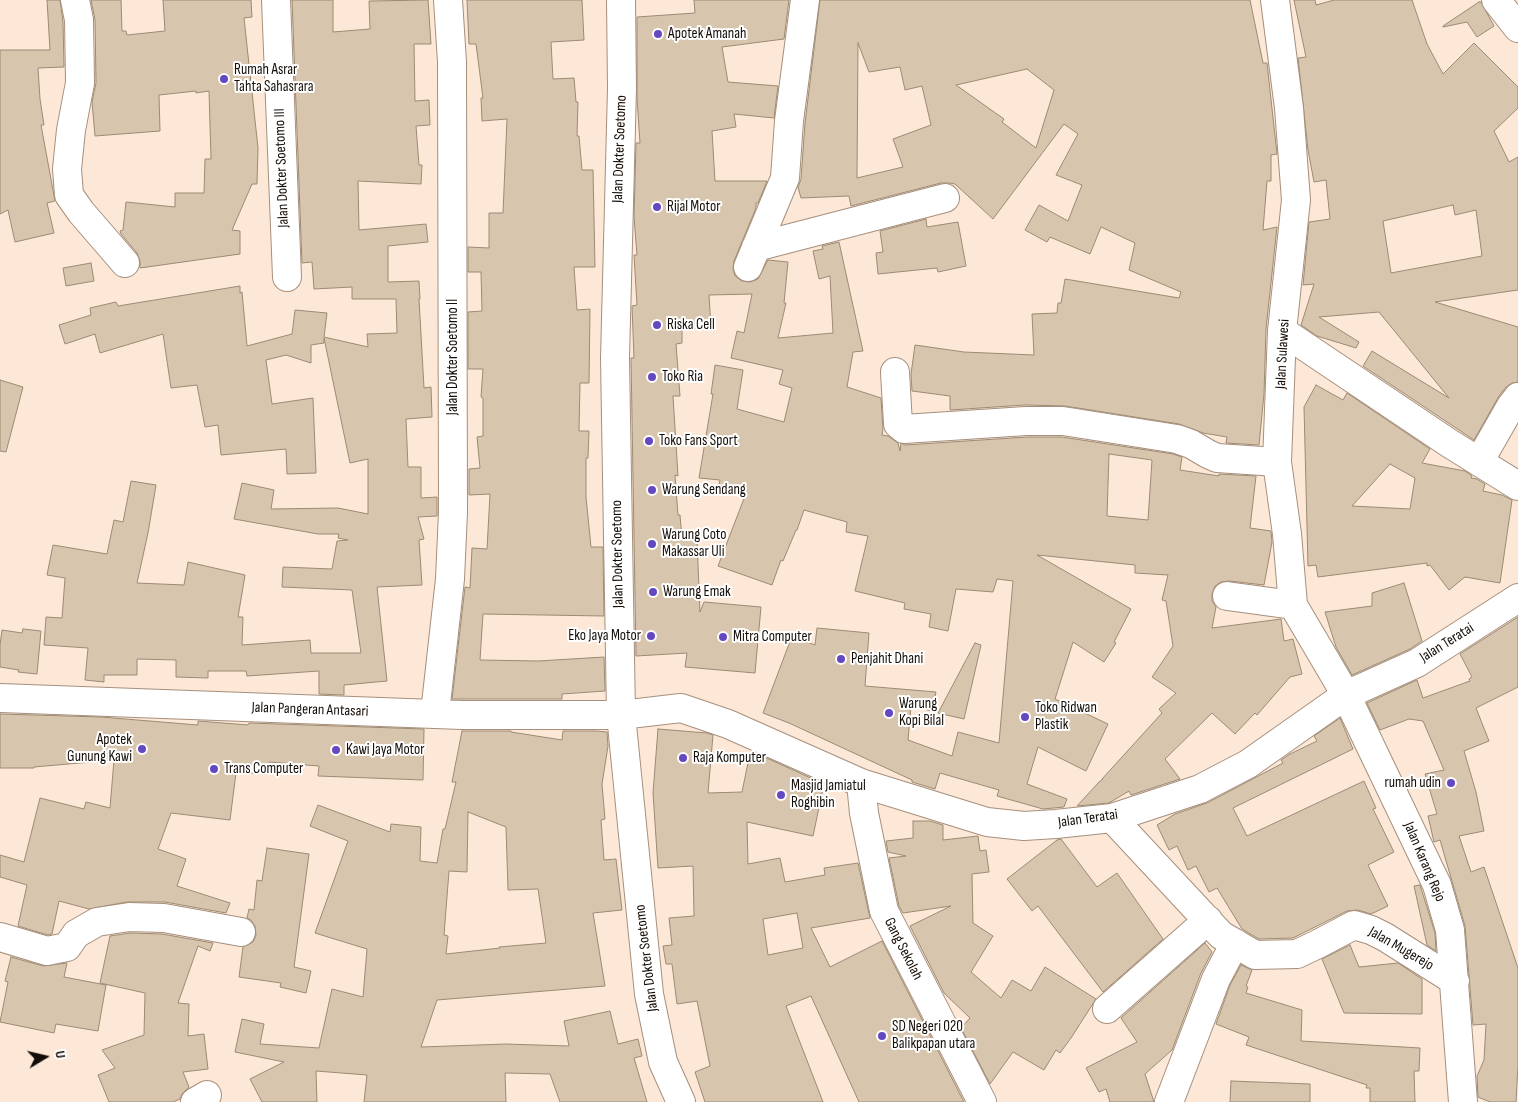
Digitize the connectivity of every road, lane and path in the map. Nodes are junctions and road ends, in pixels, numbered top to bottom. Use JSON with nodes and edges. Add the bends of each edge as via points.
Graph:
{"nodes":[{"id":1,"x":76,"y":0,"type":"edge"},
{"id":2,"x":276,"y":0,"type":"edge"},
{"id":3,"x":448,"y":0,"type":"edge"},
{"id":4,"x":621,"y":0,"type":"edge"},
{"id":5,"x":805,"y":0,"type":"edge"},
{"id":6,"x":1275,"y":0,"type":"edge"},
{"id":7,"x":1496,"y":0,"type":"edge"},
{"id":8,"x":1518,"y":28,"type":"edge"},
{"id":9,"x":945,"y":198,"type":"dead end"},
{"id":10,"x":125,"y":263,"type":"dead end"},
{"id":11,"x":287,"y":277,"type":"dead end"},
{"id":12,"x":1282,"y":331,"type":"junction"},
{"id":13,"x":895,"y":372,"type":"dead end"},
{"id":14,"x":1518,"y":397,"type":"edge"},
{"id":15,"x":1277,"y":462,"type":"junction"},
{"id":16,"x":1479,"y":462,"type":"junction"},
{"id":17,"x":1518,"y":486,"type":"edge"},
{"id":18,"x":1227,"y":596,"type":"dead end"},
{"id":19,"x":1518,"y":598,"type":"edge"},
{"id":20,"x":1293,"y":605,"type":"junction"},
{"id":21,"x":1346,"y":695,"type":"junction"},
{"id":22,"x":0,"y":698,"type":"edge"},
{"id":23,"x":435,"y":713,"type":"junction"},
{"id":24,"x":621,"y":715,"type":"junction"},
{"id":25,"x":861,"y":783,"type":"junction"},
{"id":26,"x":1112,"y":818,"type":"junction"},
{"id":27,"x":1208,"y":920,"type":"junction"},
{"id":28,"x":241,"y":932,"type":"dead end"},
{"id":29,"x":0,"y":937,"type":"edge"},
{"id":30,"x":1235,"y":943,"type":"junction"},
{"id":31,"x":1454,"y":981,"type":"junction"},
{"id":32,"x":1107,"y":1009,"type":"dead end"},
{"id":33,"x":681,"y":1102,"type":"edge"},
{"id":34,"x":982,"y":1102,"type":"edge"},
{"id":35,"x":1169,"y":1102,"type":"edge"},
{"id":36,"x":1463,"y":1102,"type":"edge"}],
"edges":[{"from":1,"to":10,"type":"street","via":[[80,84],[66,169],[70,195]]},
{"from":2,"to":11,"type":"street","name":"Jalan Dokter Soetomo III"},
{"from":3,"to":23,"type":"street","name":"Jalan Dokter Soetomo II","via":[[452,72],[453,512],[450,579]]},
{"from":4,"to":24,"type":"street","name":"Jalan Dokter Soetomo","via":[[622,88],[614,358]]},
{"from":5,"to":9,"type":"street","via":[[784,178],[752,257]]},
{"from":6,"to":12,"type":"street","name":"Jalan Sulawesi","via":[[1289,108],[1296,200]]},
{"from":7,"to":8,"type":"street"},
{"from":12,"to":15,"type":"street","name":"Jalan Sulawesi"},
{"from":12,"to":16,"type":"street"},
{"from":13,"to":15,"type":"street","via":[[898,424],[904,429],[1026,421],[1072,422],[1177,439],[1217,458]]},
{"from":14,"to":16,"type":"street"},
{"from":15,"to":20,"type":"street","name":"Jalan Sulawesi"},
{"from":16,"to":17,"type":"street"},
{"from":18,"to":20,"type":"street"},
{"from":19,"to":21,"type":"street","name":"Jalan Teratai","via":[[1417,662]]},
{"from":20,"to":21,"type":"street","name":"Jalan Sulawesi"},
{"from":21,"to":26,"type":"street","name":"Jalan Teratai","via":[[1248,764],[1200,789]]},
{"from":21,"to":31,"type":"street","name":"Jalan Karang Rejo","via":[[1438,885],[1450,930]]},
{"from":22,"to":23,"type":"street","name":"Jalan Pangeran Antasari"},
{"from":23,"to":24,"type":"street","name":"Jalan Pangeran Antasari"},
{"from":24,"to":25,"type":"street","name":"Jalan Teratai","via":[[681,708],[728,724]]},
{"from":24,"to":33,"type":"street","name":"Jalan Dokter Soetomo","via":[[649,994],[663,1062]]},
{"from":25,"to":26,"type":"street","name":"Jalan Teratai","via":[[987,822],[1024,826]]},
{"from":25,"to":34,"type":"street","name":"Gang Sekolah","via":[[884,911]]},
{"from":26,"to":27,"type":"street","name":"Jalan Mugerejo"},
{"from":27,"to":30,"type":"street","name":"Jalan Mugerejo"},
{"from":27,"to":32,"type":"street"},
{"from":28,"to":29,"type":"street","via":[[164,918],[128,917],[97,922],[76,934],[67,947],[47,951]]},
{"from":30,"to":31,"type":"street","name":"Jalan Mugerejo","via":[[1255,955],[1297,954],[1354,925],[1385,937]]},
{"from":30,"to":35,"type":"street","via":[[1216,979]]},
{"from":31,"to":36,"type":"street","name":"Jalan Karang Rejo"}]}
